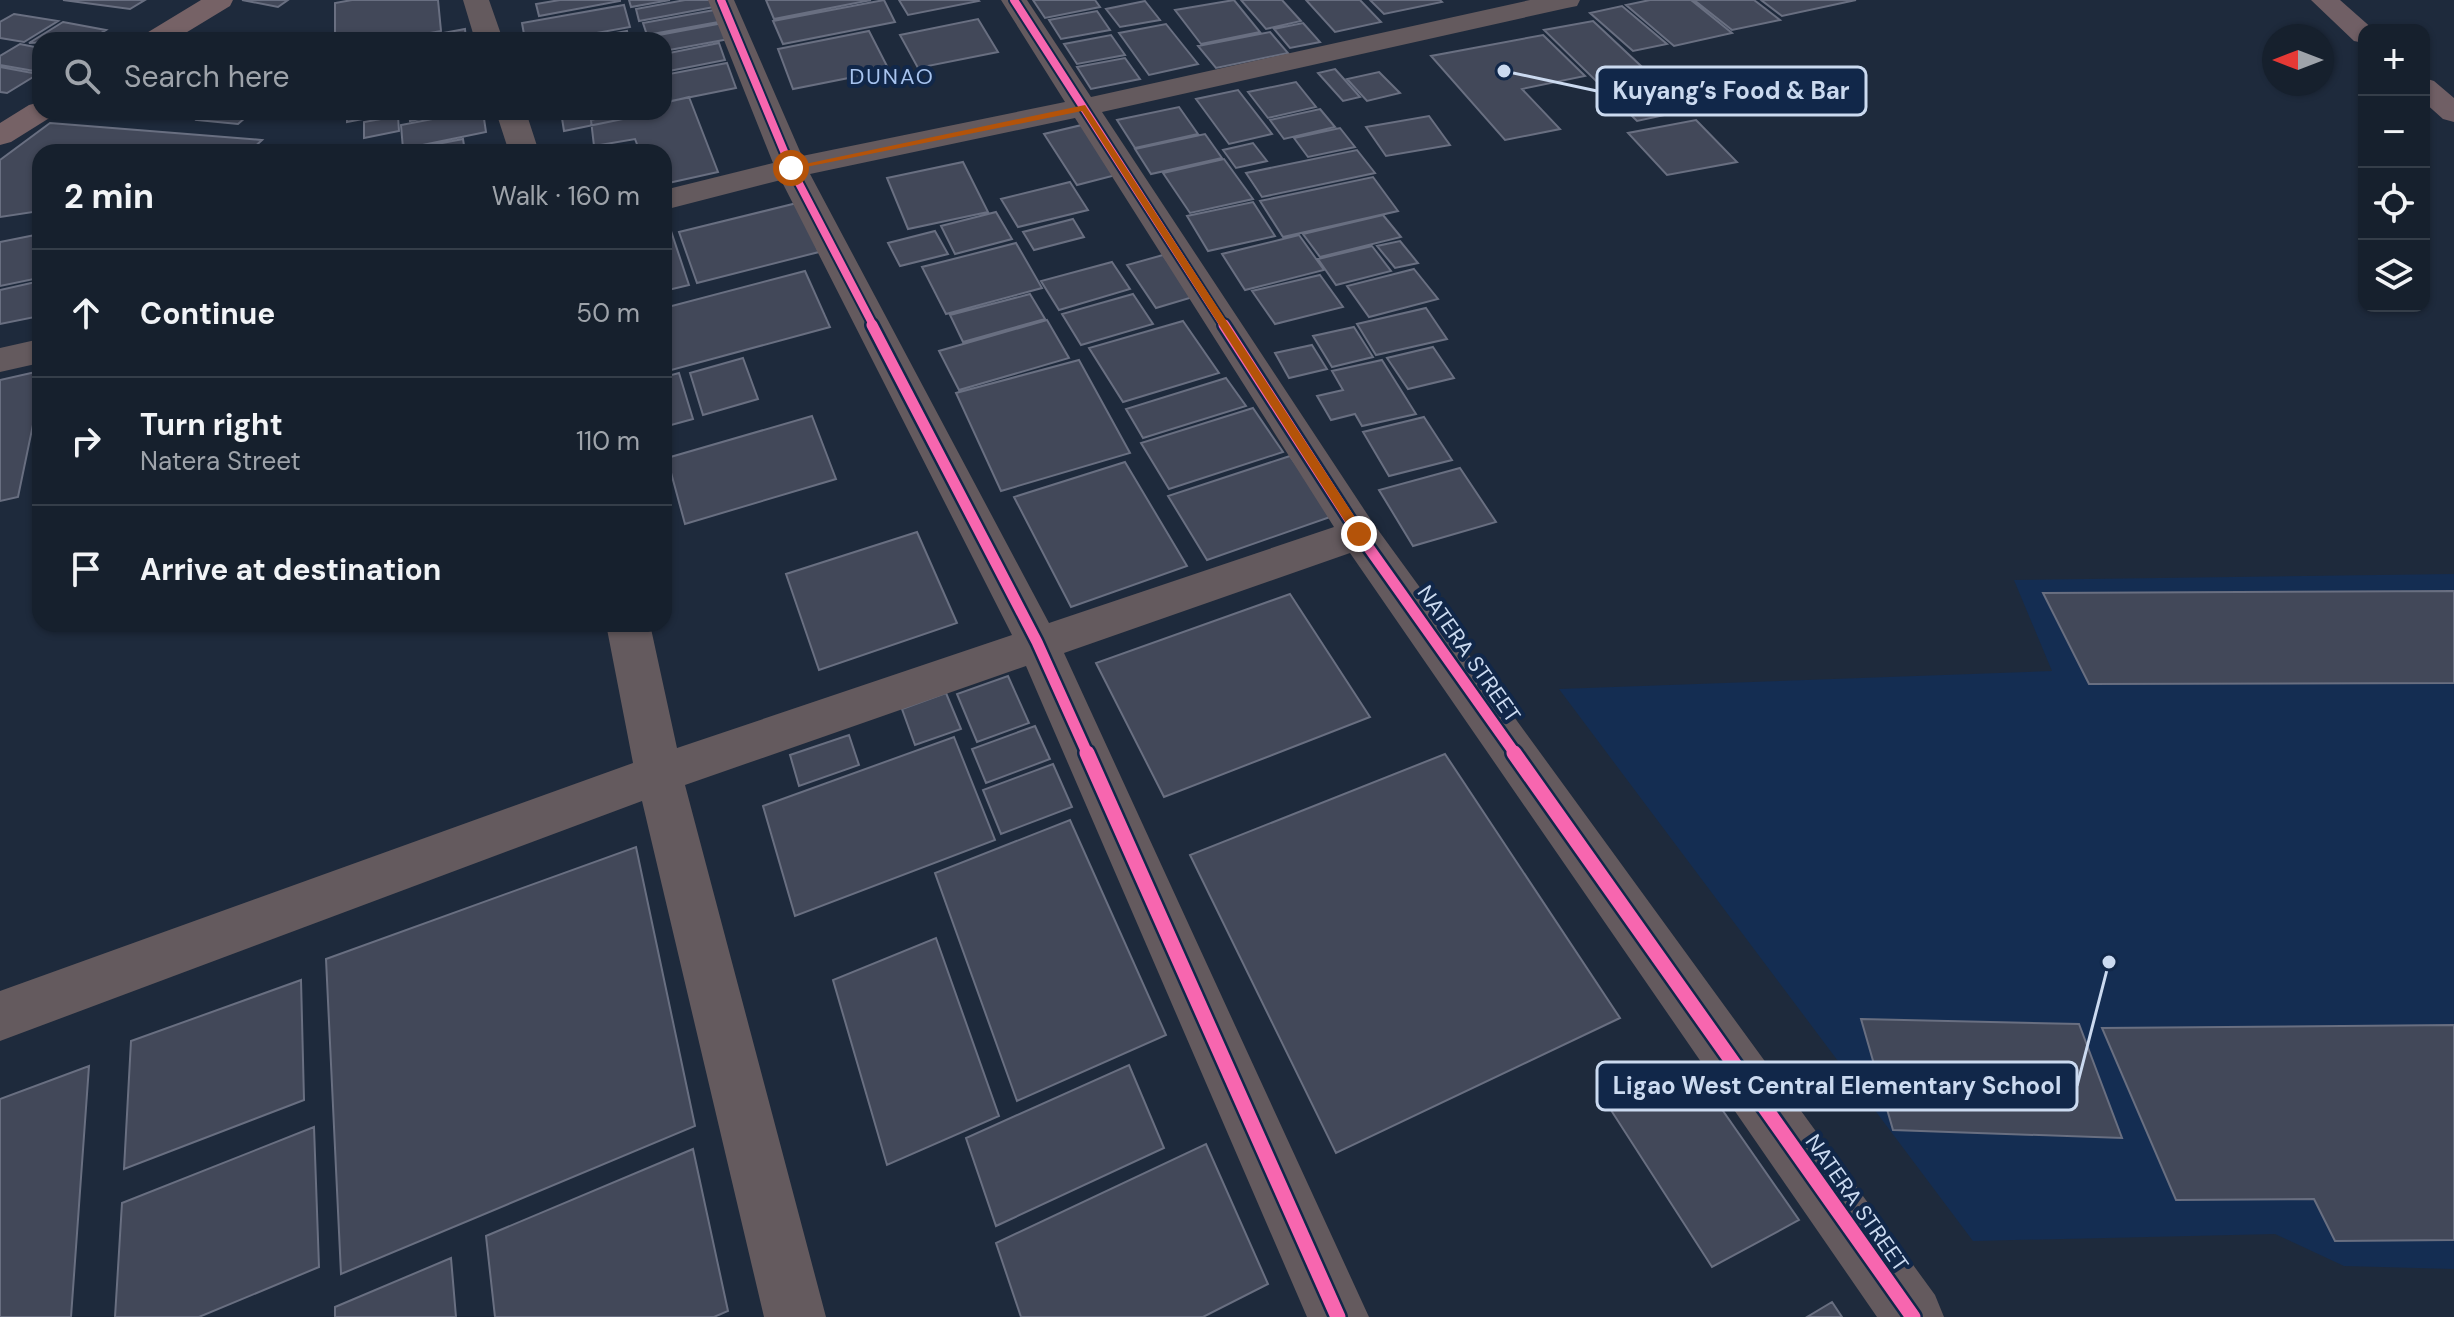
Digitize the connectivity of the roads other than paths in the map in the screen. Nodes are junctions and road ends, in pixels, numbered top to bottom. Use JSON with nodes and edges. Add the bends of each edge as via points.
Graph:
{"nodes":[{"id":1,"x":220,"y":0,"type":"edge"},
{"id":2,"x":476,"y":0,"type":"edge"},
{"id":3,"x":721,"y":0,"type":"edge"},
{"id":4,"x":1014,"y":0,"type":"edge"},
{"id":5,"x":1567,"y":0,"type":"edge"},
{"id":6,"x":2324,"y":0,"type":"edge"},
{"id":7,"x":2358,"y":30,"type":"edge"},
{"id":8,"x":168,"y":32,"type":"edge"},
{"id":9,"x":486,"y":32,"type":"edge"},
{"id":10,"x":2430,"y":92,"type":"edge"},
{"id":11,"x":1085,"y":107,"type":"junction"},
{"id":12,"x":2454,"y":113,"type":"edge"},
{"id":13,"x":32,"y":116,"type":"edge"},
{"id":14,"x":514,"y":120,"type":"edge"},
{"id":15,"x":0,"y":136,"type":"edge"},
{"id":16,"x":521,"y":144,"type":"edge"},
{"id":17,"x":791,"y":168,"type":"junction"},
{"id":18,"x":672,"y":198,"type":"edge"},
{"id":19,"x":32,"y":353,"type":"edge"},
{"id":20,"x":0,"y":360,"type":"edge"},
{"id":21,"x":1359,"y":534,"type":"junction"},
{"id":22,"x":630,"y":632,"type":"edge"},
{"id":23,"x":1037,"y":642,"type":"junction"},
{"id":24,"x":659,"y":774,"type":"junction"},
{"id":25,"x":0,"y":1016,"type":"edge"},
{"id":26,"x":1332,"y":1315,"type":"edge"},
{"id":27,"x":795,"y":1317,"type":"edge"},
{"id":28,"x":1913,"y":1317,"type":"edge"}],
"edges":[{"from":1,"to":8,"type":"main road"},
{"from":2,"to":9,"type":"street"},
{"from":3,"to":17,"type":"street"},
{"from":4,"to":11,"type":"street","name":"NATERA STREET"},
{"from":5,"to":11,"type":"street"},
{"from":6,"to":7,"type":"highway"},
{"from":10,"to":12,"type":"highway"},
{"from":11,"to":17,"type":"street"},
{"from":11,"to":21,"type":"street","name":"NATERA STREET"},
{"from":13,"to":15,"type":"main road"},
{"from":14,"to":16,"type":"street"},
{"from":17,"to":18,"type":"street"},
{"from":17,"to":23,"type":"street"},
{"from":19,"to":20,"type":"street"},
{"from":21,"to":23,"type":"street"},
{"from":21,"to":28,"type":"street","name":"NATERA STREET"},
{"from":22,"to":24,"type":"street"},
{"from":23,"to":24,"type":"street"},
{"from":23,"to":26,"type":"street"},
{"from":24,"to":25,"type":"street"},
{"from":24,"to":27,"type":"street"}]}
